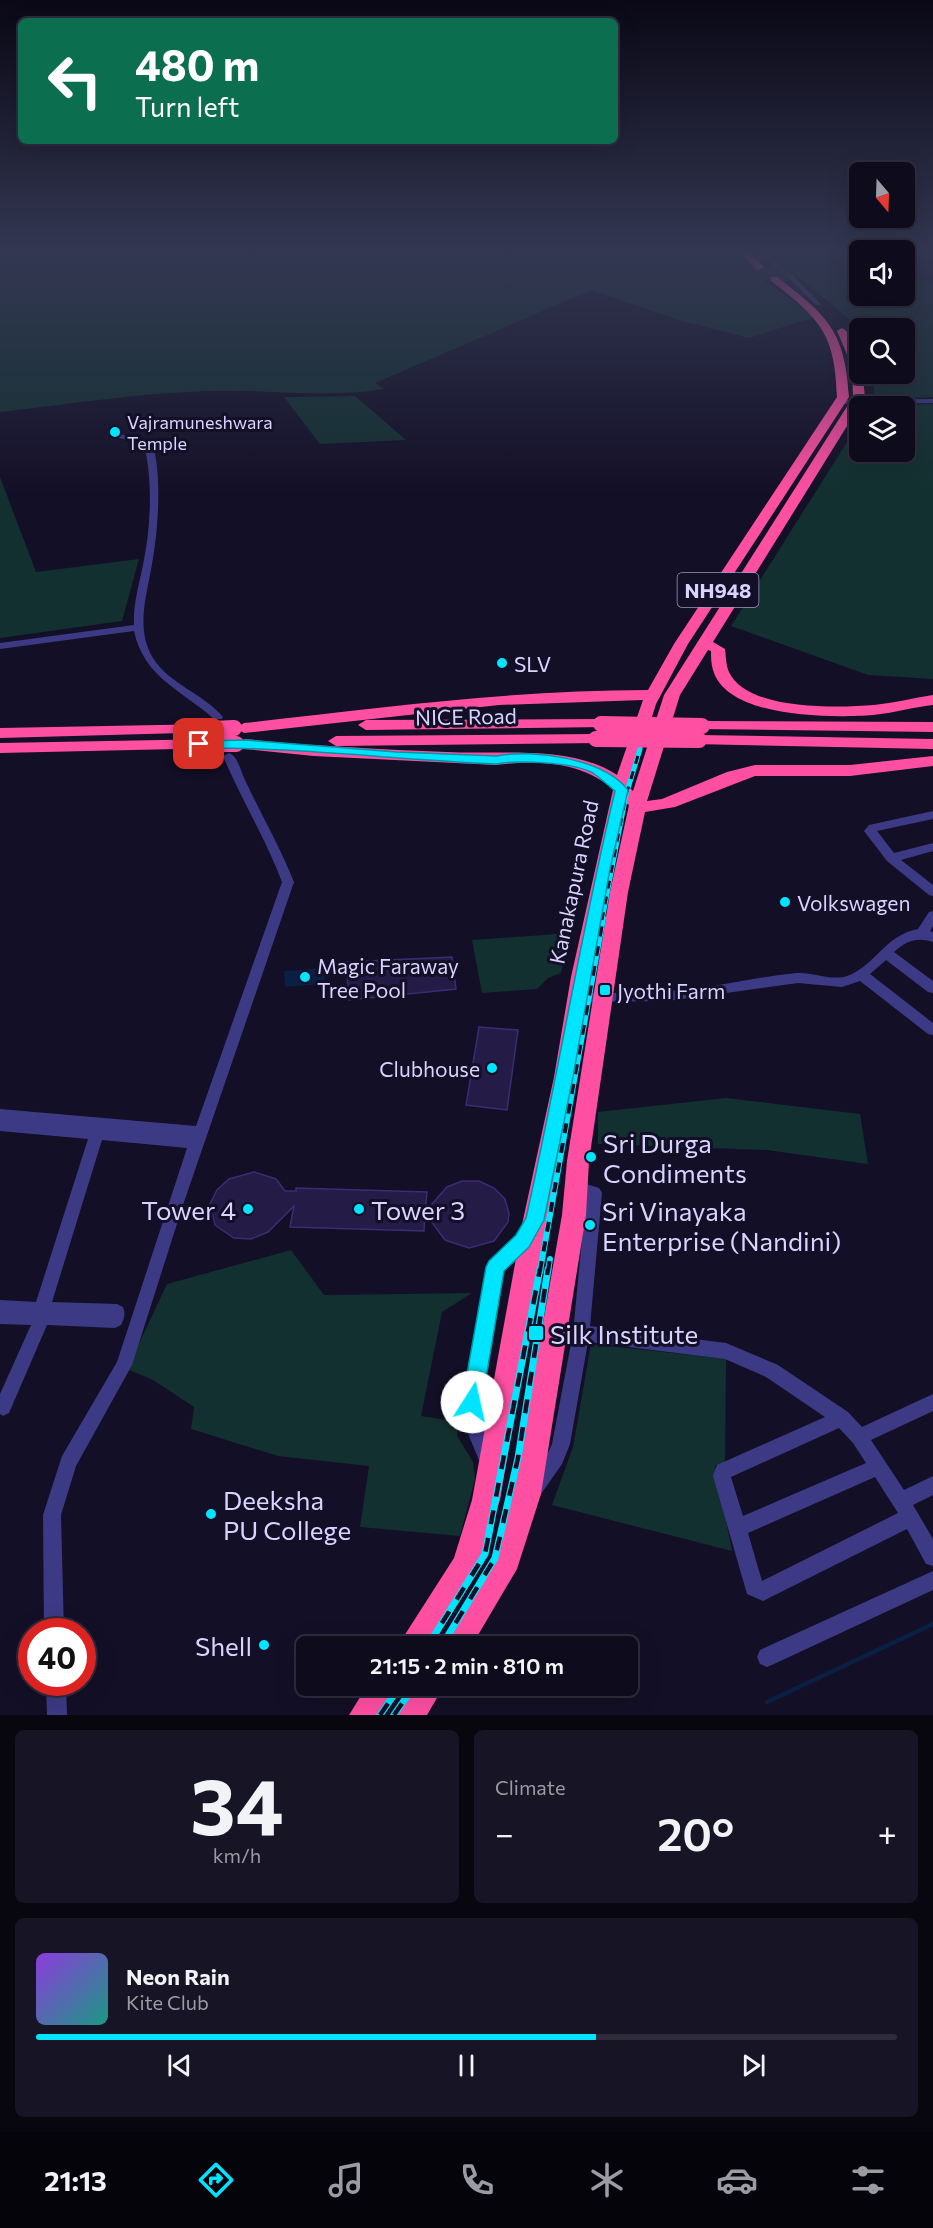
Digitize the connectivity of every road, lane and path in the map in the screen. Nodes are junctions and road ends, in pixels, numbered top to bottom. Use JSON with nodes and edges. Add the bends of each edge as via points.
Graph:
{"nodes":[{"id":1,"x":831,"y":334,"type":"edge"},
{"id":2,"x":843,"y":334,"type":"edge"},
{"id":3,"x":933,"y":401,"type":"edge"},
{"id":4,"x":847,"y":403,"type":"junction"},
{"id":5,"x":148,"y":430,"type":"dead end"},
{"id":6,"x":122,"y":436,"type":"dead end"},
{"id":7,"x":148,"y":442,"type":"junction"},
{"id":8,"x":717,"y":592,"type":"junction"},
{"id":9,"x":735,"y":596,"type":"junction"},
{"id":10,"x":139,"y":627,"type":"junction"},
{"id":11,"x":706,"y":644,"type":"junction"},
{"id":12,"x":0,"y":646,"type":"edge"},
{"id":13,"x":653,"y":695,"type":"junction"},
{"id":14,"x":933,"y":700,"type":"edge"},
{"id":15,"x":933,"y":727,"type":"edge"},
{"id":16,"x":216,"y":730,"type":"junction"},
{"id":17,"x":0,"y":733,"type":"edge"},
{"id":18,"x":700,"y":733,"type":"junction"},
{"id":19,"x":238,"y":740,"type":"junction"},
{"id":20,"x":933,"y":744,"type":"edge"},
{"id":21,"x":0,"y":748,"type":"edge"},
{"id":22,"x":933,"y":761,"type":"edge"},
{"id":23,"x":621,"y":790,"type":"junction"},
{"id":24,"x":636,"y":810,"type":"junction"},
{"id":25,"x":933,"y":815,"type":"edge"},
{"id":26,"x":933,"y":847,"type":"edge"},
{"id":27,"x":891,"y":858,"type":"junction"},
{"id":28,"x":933,"y":892,"type":"edge"},
{"id":29,"x":933,"y":915,"type":"edge"},
{"id":30,"x":928,"y":935,"type":"edge"},
{"id":31,"x":885,"y":952,"type":"junction"},
{"id":32,"x":860,"y":974,"type":"junction"},
{"id":33,"x":933,"y":988,"type":"edge"},
{"id":34,"x":578,"y":997,"type":"junction"},
{"id":35,"x":604,"y":999,"type":"junction"},
{"id":36,"x":933,"y":1030,"type":"edge"},
{"id":37,"x":0,"y":1118,"type":"edge"},
{"id":38,"x":99,"y":1129,"type":"junction"},
{"id":39,"x":199,"y":1138,"type":"junction"},
{"id":40,"x":577,"y":1188,"type":"junction"},
{"id":41,"x":0,"y":1308,"type":"edge"},
{"id":42,"x":44,"y":1312,"type":"junction"},
{"id":43,"x":0,"y":1316,"type":"edge"},
{"id":44,"x":581,"y":1333,"type":"junction"},
{"id":45,"x":933,"y":1402,"type":"edge"},
{"id":46,"x":3,"y":1407,"type":"dead end"},
{"id":47,"x":842,"y":1419,"type":"junction"},
{"id":48,"x":859,"y":1437,"type":"junction"},
{"id":49,"x":879,"y":1466,"type":"junction"},
{"id":50,"x":933,"y":1485,"type":"edge"},
{"id":51,"x":527,"y":1494,"type":"junction"},
{"id":52,"x":906,"y":1509,"type":"junction"},
{"id":53,"x":737,"y":1528,"type":"junction"},
{"id":54,"x":933,"y":1557,"type":"edge"},
{"id":55,"x":933,"y":1580,"type":"edge"},
{"id":56,"x":54,"y":1618,"type":"edge"},
{"id":57,"x":420,"y":1636,"type":"edge"},
{"id":58,"x":462,"y":1636,"type":"edge"},
{"id":59,"x":767,"y":1657,"type":"dead end"},
{"id":60,"x":56,"y":1696,"type":"edge"},
{"id":61,"x":378,"y":1696,"type":"edge"},
{"id":62,"x":422,"y":1696,"type":"edge"},
{"id":63,"x":57,"y":1715,"type":"edge"},
{"id":64,"x":364,"y":1715,"type":"edge"},
{"id":65,"x":410,"y":1715,"type":"edge"}],
"edges":[{"from":1,"to":4,"type":"highway","name":"Kanakapura Road","number":"NH948","via":[[843,366],[843,396]]},
{"from":2,"to":4,"type":"highway","name":"Kanakapura Road","number":"NH948","via":[[857,366],[859,397]]},
{"from":3,"to":4,"type":"street"},
{"from":4,"to":8,"type":"highway","name":"Kanakapura Road","number":"NH948"},
{"from":4,"to":9,"type":"highway","name":"Kanakapura Road","number":"NH948"},
{"from":5,"to":7,"type":"street"},
{"from":6,"to":7,"type":"street"},
{"from":7,"to":10,"type":"street","via":[[153,463],[150,549],[136,614]]},
{"from":8,"to":9,"type":"highway"},
{"from":8,"to":13,"type":"highway","name":"Kanakapura Road","number":"NH948","via":[[681,644]]},
{"from":9,"to":11,"type":"highway","name":"Kanakapura Road","number":"NH948"},
{"from":10,"to":12,"type":"street"},
{"from":10,"to":16,"type":"street","via":[[148,658],[159,671],[204,702]]},
{"from":11,"to":14,"type":"highway","via":[[718,649],[719,673],[731,687],[772,706],[853,711]]},
{"from":11,"to":24,"type":"highway","name":"Kanakapura Road","number":"NH948","via":[[672,695]]},
{"from":13,"to":19,"type":"highway","via":[[533,696]]},
{"from":13,"to":23,"type":"highway","name":"Kanakapura Road","number":"NH948"},
{"from":15,"to":18,"type":"highway","name":"NICE Road"},
{"from":16,"to":17,"type":"highway","name":"NICE Road"},
{"from":16,"to":19,"type":"highway","name":"NICE Road","bridge":true},
{"from":16,"to":21,"type":"highway","name":"NICE Road"},
{"from":18,"to":19,"type":"highway","name":"NICE Road","bridge":true,"via":[[598,731],[469,738]]},
{"from":18,"to":20,"type":"highway","name":"NICE Road"},
{"from":19,"to":23,"type":"highway","via":[[314,751],[574,763],[612,779]]},
{"from":19,"to":39,"type":"street","via":[[241,789],[288,882]]},
{"from":22,"to":24,"type":"highway","via":[[836,771],[776,767],[754,770],[715,781],[664,805]]},
{"from":23,"to":24,"type":"highway"},
{"from":23,"to":34,"type":"highway","name":"Kanakapura Road"},
{"from":24,"to":35,"type":"highway","name":"Kanakapura Road","via":[[619,892]]},
{"from":25,"to":27,"type":"street","via":[[870,831]]},
{"from":26,"to":27,"type":"street"},
{"from":27,"to":28,"type":"street"},
{"from":29,"to":30,"type":"street"},
{"from":30,"to":31,"type":"street","via":[[913,934]]},
{"from":31,"to":32,"type":"street"},
{"from":31,"to":33,"type":"street"},
{"from":32,"to":35,"type":"street","via":[[847,981],[802,977],[697,993]]},
{"from":32,"to":36,"type":"street"},
{"from":34,"to":35,"type":"street"},
{"from":34,"to":57,"type":"highway","name":"Kanakapura Road","via":[[480,1526],[466,1564]]},
{"from":35,"to":40,"type":"highway","name":"Kanakapura Road"},
{"from":37,"to":38,"type":"street"},
{"from":38,"to":39,"type":"street"},
{"from":38,"to":42,"type":"street"},
{"from":39,"to":56,"type":"street","via":[[123,1365],[68,1462],[52,1515]]},
{"from":40,"to":44,"type":"street","name":"Kanakapura Road","via":[[594,1193]]},
{"from":40,"to":51,"type":"highway","name":"Kanakapura Road"},
{"from":41,"to":42,"type":"street"},
{"from":42,"to":43,"type":"street"},
{"from":42,"to":46,"type":"street"},
{"from":44,"to":47,"type":"street","via":[[726,1351],[772,1371]]},
{"from":44,"to":51,"type":"street","name":"Kanakapura Road","via":[[561,1444],[556,1458]]},
{"from":45,"to":48,"type":"street"},
{"from":47,"to":48,"type":"street"},
{"from":47,"to":53,"type":"street","via":[[723,1471]]},
{"from":48,"to":49,"type":"street"},
{"from":49,"to":52,"type":"street"},
{"from":49,"to":53,"type":"street"},
{"from":50,"to":52,"type":"street"},
{"from":51,"to":58,"type":"highway","name":"Kanakapura Road","via":[[507,1559]]},
{"from":52,"to":53,"type":"street","via":[[763,1591],[754,1587]]},
{"from":52,"to":54,"type":"street"},
{"from":55,"to":59,"type":"street"},
{"from":60,"to":63,"type":"street"},
{"from":61,"to":64,"type":"highway"},
{"from":62,"to":65,"type":"highway"}]}
